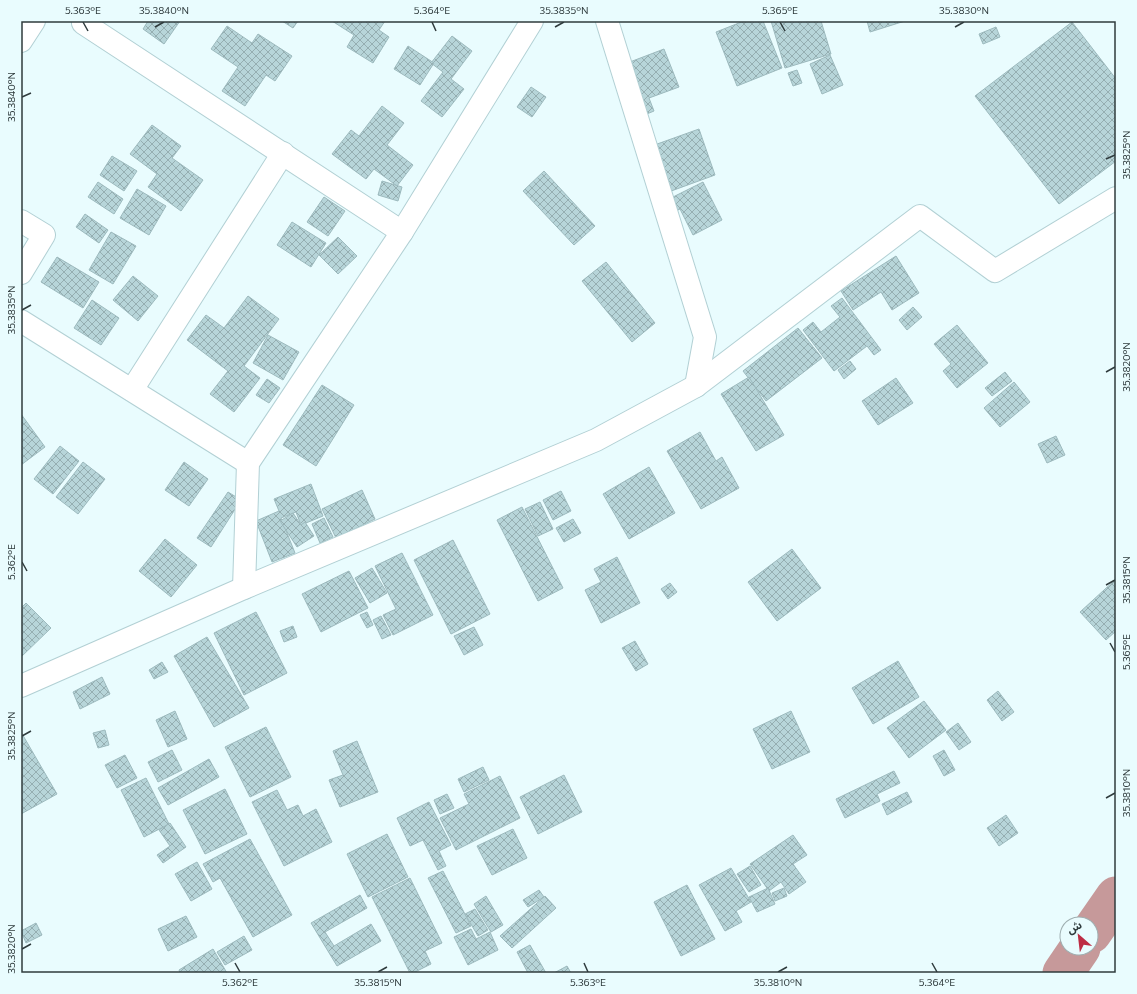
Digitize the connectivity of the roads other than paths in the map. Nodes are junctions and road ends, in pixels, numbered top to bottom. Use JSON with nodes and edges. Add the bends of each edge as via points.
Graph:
{"nodes":[{"id":1,"x":34,"y":21,"type":"edge"},
{"id":2,"x":532,"y":21,"type":"edge"},
{"id":3,"x":606,"y":21,"type":"edge"},
{"id":4,"x":82,"y":22,"type":"edge"},
{"id":5,"x":21,"y":41,"type":"edge"},
{"id":6,"x":283,"y":153,"type":"junction"},
{"id":7,"x":1116,"y":198,"type":"edge"},
{"id":8,"x":21,"y":221,"type":"edge"},
{"id":9,"x":402,"y":232,"type":"junction"},
{"id":10,"x":21,"y":273,"type":"edge"},
{"id":11,"x":21,"y":321,"type":"edge"},
{"id":12,"x":696,"y":386,"type":"junction"},
{"id":13,"x":132,"y":390,"type":"junction"},
{"id":14,"x":248,"y":463,"type":"junction"},
{"id":15,"x":244,"y":588,"type":"junction"},
{"id":16,"x":21,"y":686,"type":"edge"}],
"edges":[{"from":1,"to":5,"type":"street"},
{"from":2,"to":9,"type":"street"},
{"from":3,"to":12,"type":"street","via":[[705,338]]},
{"from":4,"to":6,"type":"street"},
{"from":6,"to":9,"type":"street"},
{"from":6,"to":13,"type":"street"},
{"from":7,"to":12,"type":"street","via":[[995,271],[920,216]]},
{"from":8,"to":10,"type":"street","via":[[44,235]]},
{"from":9,"to":14,"type":"street"},
{"from":11,"to":13,"type":"street"},
{"from":12,"to":15,"type":"street","via":[[596,440]]},
{"from":13,"to":14,"type":"street"},
{"from":14,"to":15,"type":"street"},
{"from":15,"to":16,"type":"street"}]}
